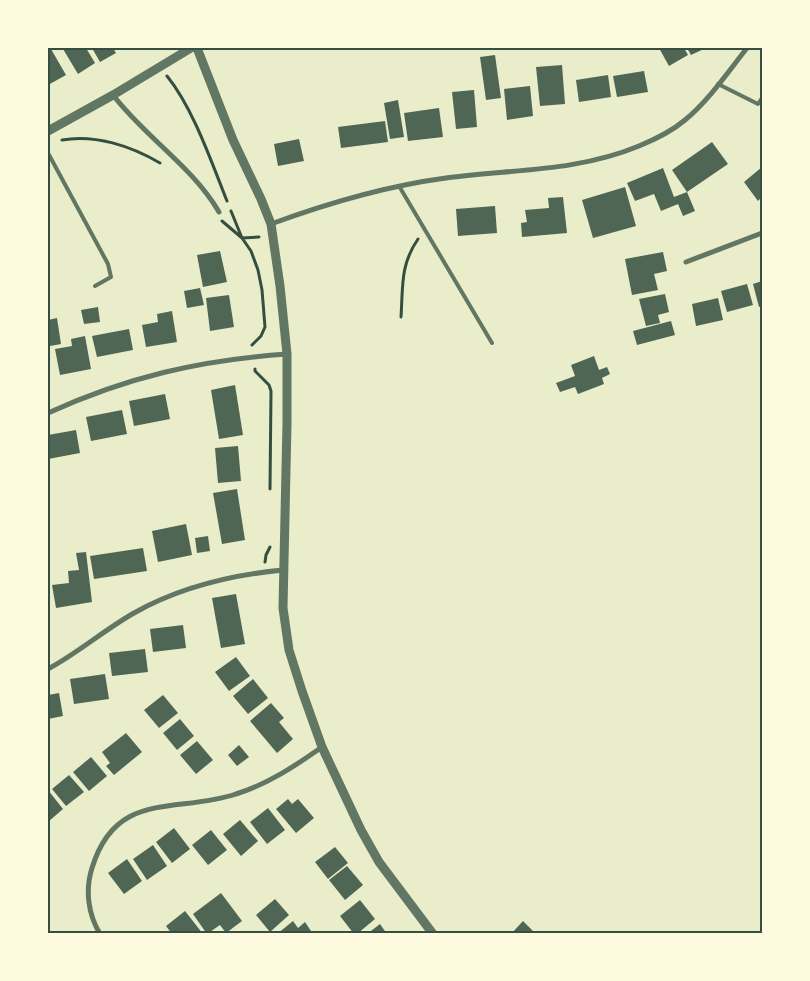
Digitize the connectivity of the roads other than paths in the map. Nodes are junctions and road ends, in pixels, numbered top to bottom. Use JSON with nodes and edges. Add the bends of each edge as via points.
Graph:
{"nodes":[{"id":1,"x":191,"y":48,"type":"edge"},
{"id":2,"x":197,"y":48,"type":"edge"},
{"id":3,"x":746,"y":48,"type":"edge"},
{"id":4,"x":718,"y":84,"type":"junction"},
{"id":5,"x":113,"y":94,"type":"junction"},
{"id":6,"x":762,"y":98,"type":"edge"},
{"id":7,"x":48,"y":131,"type":"edge"},
{"id":8,"x":48,"y":153,"type":"edge"},
{"id":9,"x":399,"y":186,"type":"junction"},
{"id":10,"x":219,"y":212,"type":"road end"},
{"id":11,"x":270,"y":224,"type":"junction"},
{"id":12,"x":762,"y":233,"type":"edge"},
{"id":13,"x":686,"y":262,"type":"dead end"},
{"id":14,"x":95,"y":286,"type":"dead end"},
{"id":15,"x":492,"y":343,"type":"dead end"},
{"id":16,"x":287,"y":354,"type":"junction"},
{"id":17,"x":48,"y":413,"type":"edge"},
{"id":18,"x":283,"y":570,"type":"junction"},
{"id":19,"x":48,"y":669,"type":"edge"},
{"id":20,"x":322,"y":747,"type":"junction"},
{"id":21,"x":100,"y":934,"type":"edge"},
{"id":22,"x":433,"y":934,"type":"edge"}],
"edges":[{"from":1,"to":5,"type":"street"},
{"from":2,"to":11,"type":"street"},
{"from":3,"to":4,"type":"street"},
{"from":4,"to":6,"type":"lane","via":[[758,104]]},
{"from":4,"to":9,"type":"street","via":[[686,120],[653,140],[596,161]]},
{"from":5,"to":7,"type":"street"},
{"from":5,"to":10,"type":"street","via":[[207,192]]},
{"from":8,"to":14,"type":"lane","via":[[108,264],[111,277]]},
{"from":9,"to":11,"type":"street"},
{"from":9,"to":15,"type":"lane"},
{"from":11,"to":16,"type":"street"},
{"from":12,"to":13,"type":"street"},
{"from":16,"to":17,"type":"street","via":[[206,363],[138,378]]},
{"from":16,"to":18,"type":"street"},
{"from":18,"to":19,"type":"street","via":[[230,577],[166,597],[132,614]]},
{"from":18,"to":20,"type":"street","via":[[288,650]]},
{"from":20,"to":21,"type":"street","via":[[287,771],[233,796],[143,810],[116,826],[99,851],[90,876],[89,904]]},
{"from":20,"to":22,"type":"street","via":[[379,862]]}]}
